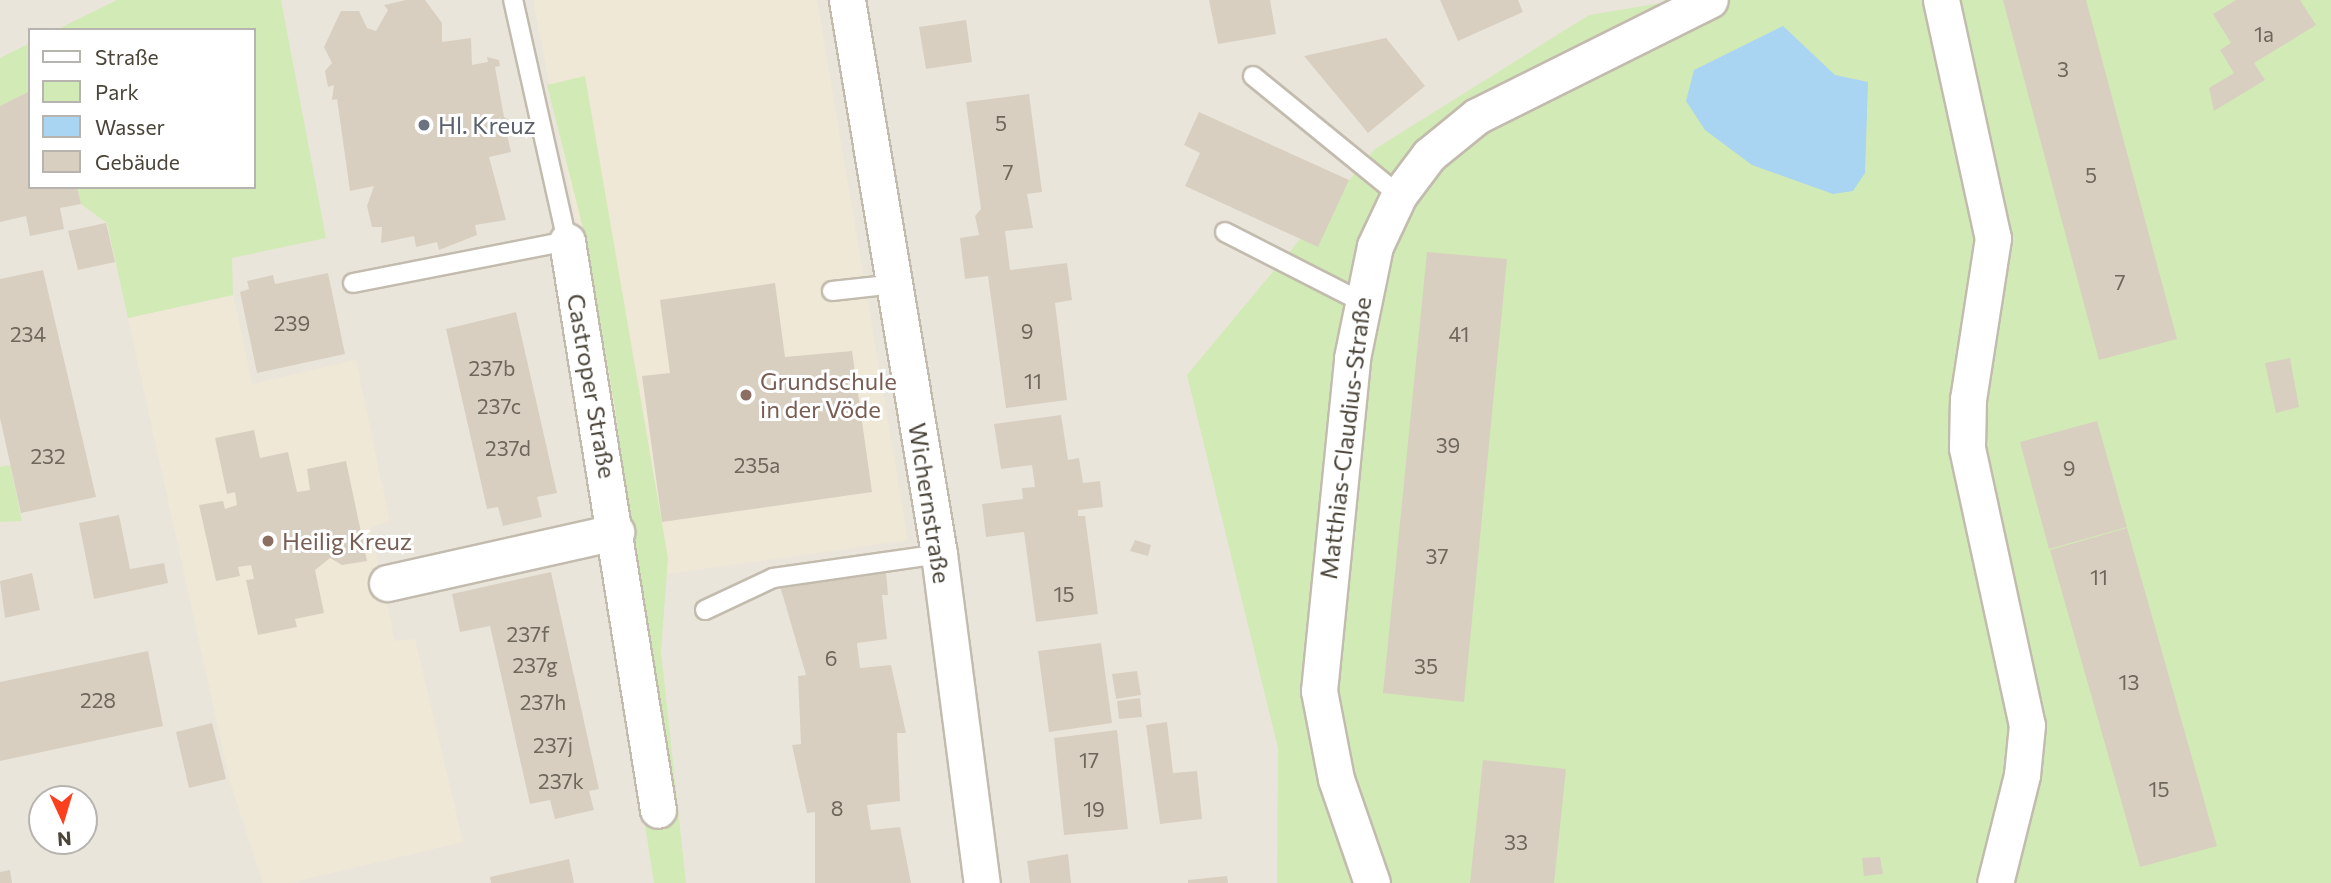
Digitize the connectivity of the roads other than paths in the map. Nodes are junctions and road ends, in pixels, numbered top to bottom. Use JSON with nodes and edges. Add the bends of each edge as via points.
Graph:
{"nodes":[{"id":1,"x":513,"y":0,"type":"edge"},
{"id":2,"x":847,"y":0,"type":"edge"},
{"id":3,"x":1710,"y":0,"type":"edge"},
{"id":4,"x":1941,"y":0,"type":"edge"},
{"id":5,"x":1253,"y":76,"type":"dead end"},
{"id":6,"x":1399,"y":195,"type":"junction"},
{"id":7,"x":1225,"y":232,"type":"dead end"},
{"id":8,"x":567,"y":240,"type":"junction"},
{"id":9,"x":353,"y":283,"type":"dead end"},
{"id":10,"x":894,"y":284,"type":"junction"},
{"id":11,"x":832,"y":291,"type":"dead end"},
{"id":12,"x":1360,"y":301,"type":"junction"},
{"id":13,"x":616,"y":532,"type":"junction"},
{"id":14,"x":939,"y":554,"type":"junction"},
{"id":15,"x":387,"y":583,"type":"dead end"},
{"id":16,"x":705,"y":610,"type":"dead end"},
{"id":17,"x":658,"y":810,"type":"dead end"},
{"id":18,"x":982,"y":883,"type":"edge"},
{"id":19,"x":1372,"y":883,"type":"edge"},
{"id":20,"x":1995,"y":883,"type":"edge"}],
"edges":[{"from":1,"to":8,"type":"lane","name":"Castroper Straße"},
{"from":2,"to":10,"type":"street","name":"Wichernstraße"},
{"from":3,"to":6,"type":"street","name":"Matthias-Claudius-Straße","via":[[1477,116],[1429,155]]},
{"from":4,"to":20,"type":"street","via":[[1993,238],[1968,399],[1967,448],[2027,725],[2022,775]]},
{"from":5,"to":6,"type":"lane"},
{"from":6,"to":12,"type":"street","name":"Matthias-Claudius-Straße","via":[[1375,246]]},
{"from":7,"to":12,"type":"lane"},
{"from":8,"to":9,"type":"lane"},
{"from":8,"to":13,"type":"street","name":"Castroper Straße"},
{"from":10,"to":11,"type":"lane"},
{"from":10,"to":14,"type":"street","name":"Wichernstraße"},
{"from":12,"to":19,"type":"street","name":"Matthias-Claudius-Straße","via":[[1322,629],[1320,691],[1336,779]]},
{"from":13,"to":15,"type":"street"},
{"from":13,"to":17,"type":"street","name":"Castroper Straße"},
{"from":14,"to":16,"type":"lane","via":[[773,578]]},
{"from":14,"to":18,"type":"street","name":"Wichernstraße"}]}
